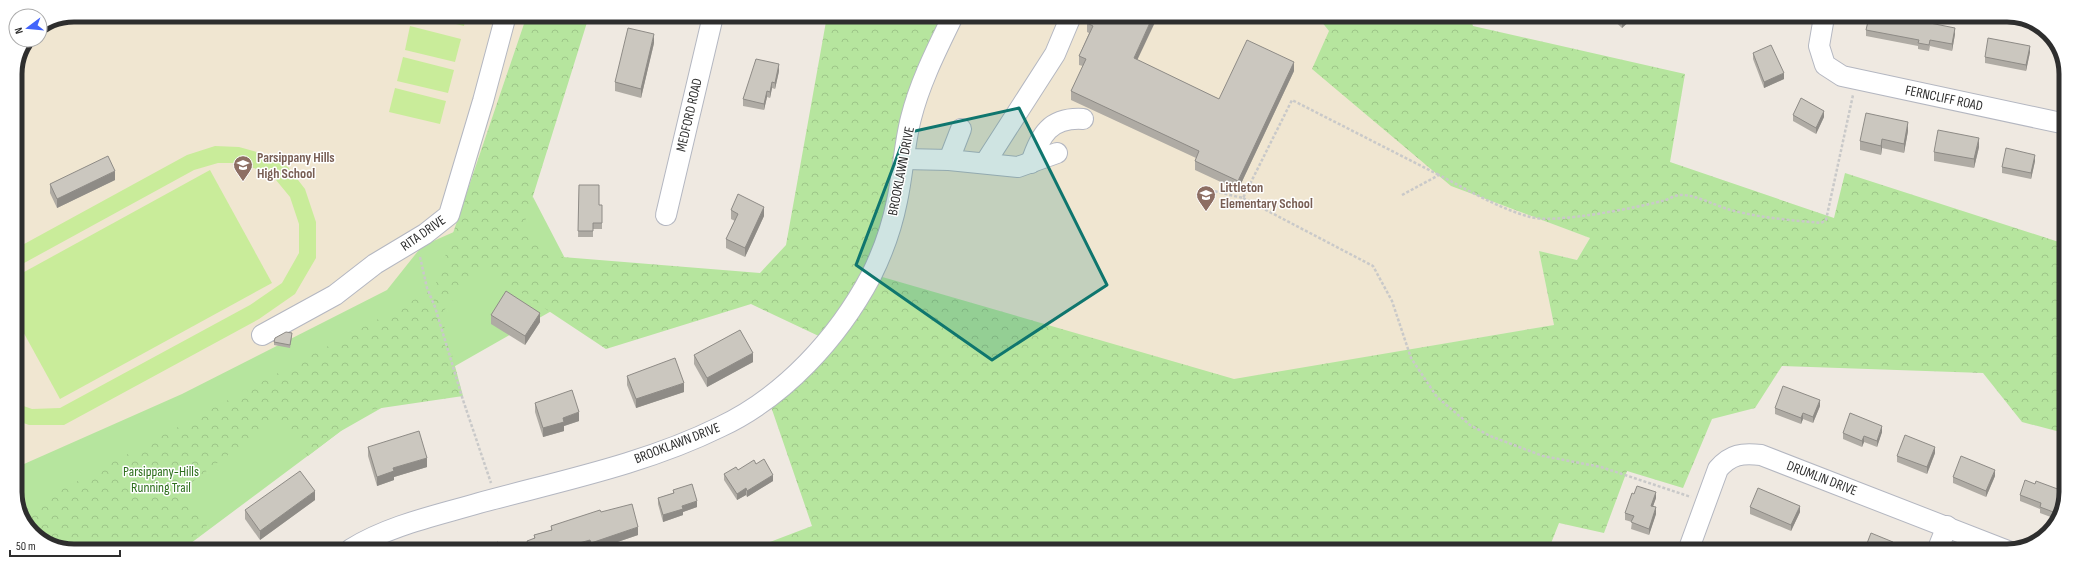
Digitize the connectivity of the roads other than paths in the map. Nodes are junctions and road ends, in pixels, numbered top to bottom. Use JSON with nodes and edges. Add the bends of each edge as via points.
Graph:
{"nodes":[{"id":1,"x":504,"y":22,"type":"edge"},
{"id":2,"x":712,"y":22,"type":"edge"},
{"id":3,"x":950,"y":22,"type":"edge"},
{"id":4,"x":1068,"y":22,"type":"edge"},
{"id":5,"x":1823,"y":22,"type":"edge"},
{"id":6,"x":1083,"y":119,"type":"dead end"},
{"id":7,"x":2059,"y":122,"type":"edge"},
{"id":8,"x":961,"y":129,"type":"dead end"},
{"id":9,"x":1057,"y":153,"type":"dead end"},
{"id":10,"x":904,"y":159,"type":"junction"},
{"id":11,"x":949,"y":160,"type":"junction"},
{"id":12,"x":985,"y":163,"type":"junction"},
{"id":13,"x":1031,"y":163,"type":"junction"},
{"id":14,"x":666,"y":215,"type":"dead end"},
{"id":15,"x":262,"y":335,"type":"dead end"},
{"id":16,"x":1947,"y":526,"type":"junction"},
{"id":17,"x":360,"y":544,"type":"edge"},
{"id":18,"x":1691,"y":544,"type":"edge"},
{"id":19,"x":1940,"y":544,"type":"edge"},
{"id":20,"x":1993,"y":544,"type":"edge"}],
"edges":[{"from":1,"to":15,"type":"street","name":"RITA DRIVE","via":[[448,215],[417,239],[375,264],[336,294]]},
{"from":2,"to":14,"type":"street","name":"MEDFORD ROAD"},
{"from":3,"to":10,"type":"street","name":"BROOKLAWN DRIVE","via":[[922,83],[911,120]]},
{"from":4,"to":12,"type":"street","via":[[1055,54]]},
{"from":5,"to":7,"type":"street","name":"FERNCLIFF ROAD","via":[[1819,46],[1825,65],[1842,76]]},
{"from":6,"to":13,"type":"street","via":[[1060,121],[1050,128],[1041,136]]},
{"from":8,"to":11,"type":"street"},
{"from":9,"to":13,"type":"street"},
{"from":10,"to":11,"type":"street"},
{"from":10,"to":17,"type":"street","name":"BROOKLAWN DRIVE","via":[[897,202],[871,275],[849,312],[825,344],[776,391],[722,426],[688,442],[639,459],[406,524]]},
{"from":11,"to":12,"type":"street"},
{"from":12,"to":13,"type":"street","via":[[1018,167]]},
{"from":16,"to":18,"type":"street","name":"DRUMLIN DRIVE","via":[[1761,455],[1743,453],[1725,462],[1718,469]]},
{"from":16,"to":19,"type":"street"},
{"from":16,"to":20,"type":"street","name":"DRUMLIN DRIVE"}]}
